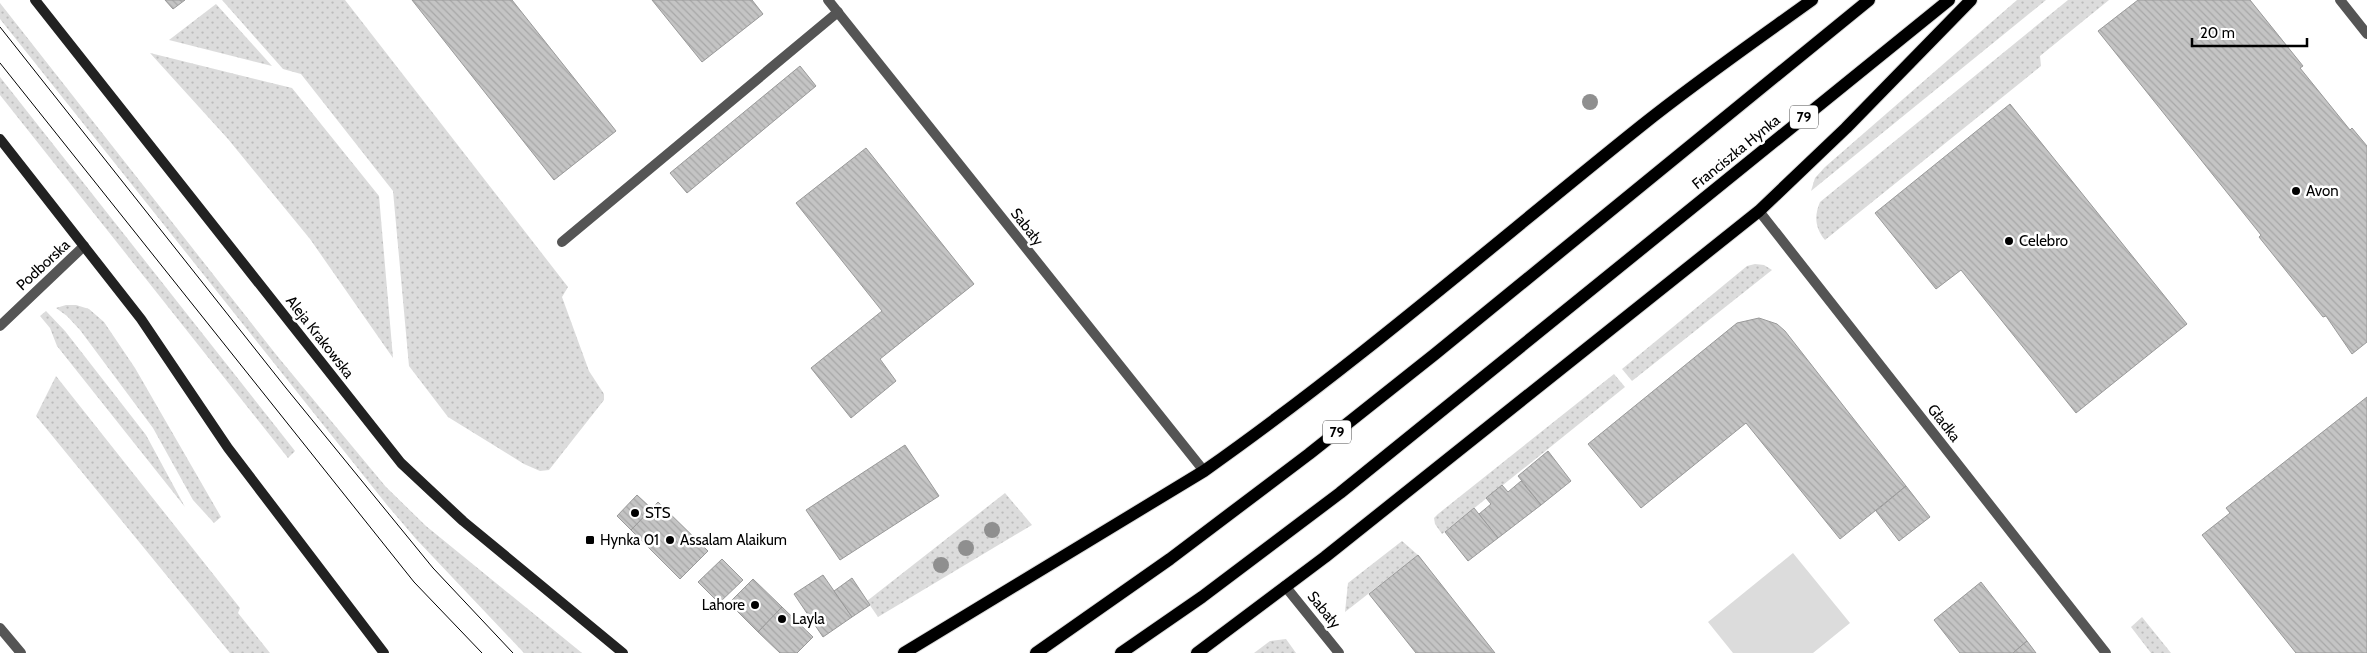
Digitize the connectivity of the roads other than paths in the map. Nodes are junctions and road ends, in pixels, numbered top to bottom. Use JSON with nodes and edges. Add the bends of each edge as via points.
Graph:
{"nodes":[{"id":1,"x":35,"y":0,"type":"edge"},
{"id":2,"x":828,"y":0,"type":"edge"},
{"id":3,"x":1812,"y":0,"type":"edge"},
{"id":4,"x":1869,"y":0,"type":"edge"},
{"id":5,"x":1949,"y":0,"type":"edge"},
{"id":6,"x":1971,"y":0,"type":"edge"},
{"id":7,"x":2340,"y":0,"type":"edge"},
{"id":8,"x":838,"y":12,"type":"junction"},
{"id":9,"x":2367,"y":34,"type":"edge"},
{"id":10,"x":0,"y":139,"type":"edge"},
{"id":11,"x":1759,"y":211,"type":"junction"},
{"id":12,"x":562,"y":242,"type":"dead end"},
{"id":13,"x":84,"y":246,"type":"junction"},
{"id":14,"x":0,"y":326,"type":"edge"},
{"id":15,"x":1204,"y":470,"type":"junction"},
{"id":16,"x":1285,"y":586,"type":"junction"},
{"id":17,"x":0,"y":628,"type":"edge"},
{"id":18,"x":21,"y":653,"type":"edge"},
{"id":19,"x":384,"y":653,"type":"edge"},
{"id":20,"x":623,"y":653,"type":"edge"},
{"id":21,"x":904,"y":653,"type":"edge"},
{"id":22,"x":1036,"y":653,"type":"edge"},
{"id":23,"x":1121,"y":653,"type":"edge"},
{"id":24,"x":1197,"y":653,"type":"edge"},
{"id":25,"x":1339,"y":653,"type":"edge"},
{"id":26,"x":2106,"y":653,"type":"edge"}],
"edges":[{"from":1,"to":20,"type":"main road","name":"Aleja Krakowska","via":[[401,463],[463,520]]},
{"from":2,"to":8,"type":"street","name":"Sabały"},
{"from":3,"to":15,"type":"main road","via":[[1643,124],[1363,351]]},
{"from":4,"to":22,"type":"main road","number":"79","via":[[1309,454],[1170,559]]},
{"from":5,"to":23,"type":"main road","name":"Franciszka Hynka","number":"79","via":[[1340,493],[1202,597]]},
{"from":6,"to":11,"type":"main road","via":[[1846,128]]},
{"from":7,"to":9,"type":"street"},
{"from":8,"to":12,"type":"street"},
{"from":8,"to":15,"type":"street","name":"Sabały"},
{"from":10,"to":13,"type":"main road"},
{"from":11,"to":16,"type":"main road"},
{"from":11,"to":26,"type":"street","name":"Gładka"},
{"from":13,"to":14,"type":"street","name":"Podborska"},
{"from":13,"to":19,"type":"main road","via":[[141,319],[228,448]]},
{"from":15,"to":21,"type":"main road"},
{"from":16,"to":24,"type":"main road"},
{"from":16,"to":25,"type":"street","name":"Sabały"},
{"from":17,"to":18,"type":"street"}]}
